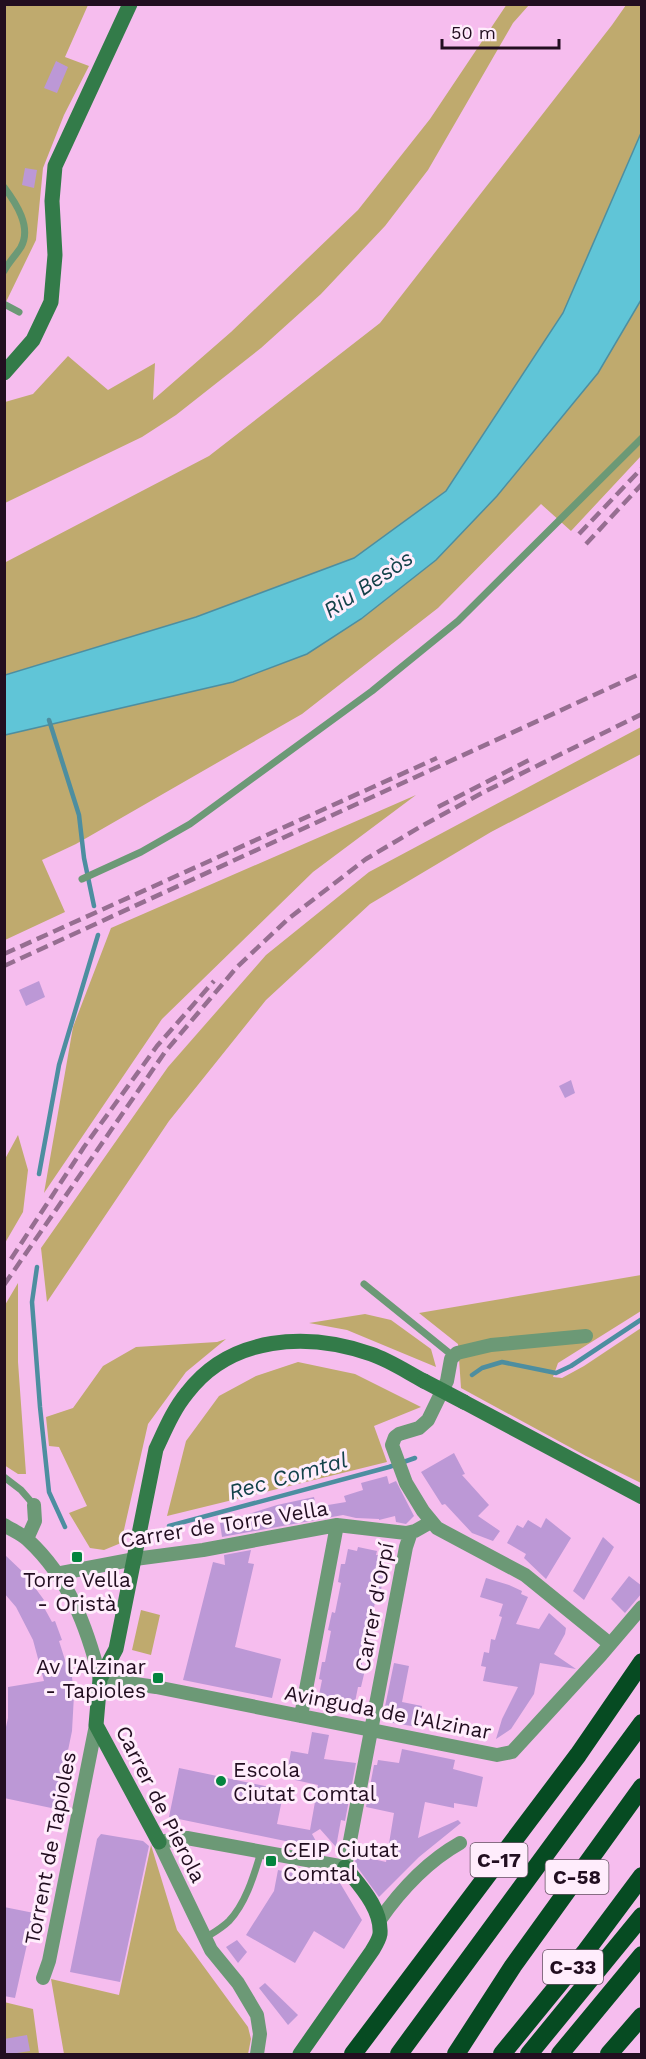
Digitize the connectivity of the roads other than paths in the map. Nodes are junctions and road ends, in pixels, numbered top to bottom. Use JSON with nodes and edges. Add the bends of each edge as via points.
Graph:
{"nodes":[{"id":1,"x":130,"y":4,"type":"edge"},
{"id":2,"x":4,"y":187,"type":"edge"},
{"id":3,"x":4,"y":271,"type":"edge"},
{"id":4,"x":4,"y":304,"type":"edge"},
{"id":5,"x":19,"y":312,"type":"dead end"},
{"id":6,"x":4,"y":373,"type":"edge"},
{"id":7,"x":642,"y":438,"type":"edge"},
{"id":8,"x":82,"y":879,"type":"dead end"},
{"id":9,"x":364,"y":1284,"type":"dead end"},
{"id":10,"x":586,"y":1336,"type":"dead end"},
{"id":11,"x":453,"y":1356,"type":"junction"},
{"id":12,"x":4,"y":1477,"type":"edge"},
{"id":13,"x":642,"y":1497,"type":"edge"},
{"id":14,"x":34,"y":1505,"type":"joint"},
{"id":15,"x":431,"y":1522,"type":"junction"},
{"id":16,"x":4,"y":1525,"type":"edge"},
{"id":17,"x":337,"y":1525,"type":"junction"},
{"id":18,"x":411,"y":1532,"type":"junction"},
{"id":19,"x":4,"y":1536,"type":"edge"},
{"id":20,"x":27,"y":1539,"type":"junction"},
{"id":21,"x":135,"y":1559,"type":"junction"},
{"id":22,"x":56,"y":1574,"type":"junction"},
{"id":23,"x":642,"y":1607,"type":"edge"},
{"id":24,"x":610,"y":1644,"type":"junction"},
{"id":25,"x":642,"y":1662,"type":"edge"},
{"id":26,"x":100,"y":1679,"type":"junction"},
{"id":27,"x":301,"y":1716,"type":"junction"},
{"id":28,"x":642,"y":1723,"type":"edge"},
{"id":29,"x":96,"y":1725,"type":"junction"},
{"id":30,"x":371,"y":1730,"type":"junction"},
{"id":31,"x":642,"y":1787,"type":"edge"},
{"id":32,"x":159,"y":1842,"type":"junction"},
{"id":33,"x":460,"y":1843,"type":"dead end"},
{"id":34,"x":261,"y":1852,"type":"junction"},
{"id":35,"x":345,"y":1867,"type":"junction"},
{"id":36,"x":642,"y":1876,"type":"edge"},
{"id":37,"x":379,"y":1921,"type":"junction"},
{"id":38,"x":638,"y":1921,"type":"edge"},
{"id":39,"x":205,"y":1938,"type":"junction"},
{"id":40,"x":642,"y":1955,"type":"edge"},
{"id":41,"x":43,"y":1978,"type":"dead end"},
{"id":42,"x":642,"y":2016,"type":"edge"},
{"id":43,"x":257,"y":2055,"type":"edge"},
{"id":44,"x":300,"y":2055,"type":"edge"},
{"id":45,"x":353,"y":2055,"type":"edge"},
{"id":46,"x":399,"y":2055,"type":"edge"},
{"id":47,"x":456,"y":2055,"type":"edge"},
{"id":48,"x":502,"y":2055,"type":"edge"},
{"id":49,"x":529,"y":2055,"type":"edge"},
{"id":50,"x":560,"y":2055,"type":"edge"},
{"id":51,"x":609,"y":2055,"type":"edge"}],
"edges":[{"from":1,"to":6,"type":"street","via":[[55,166],[51,302],[33,340]]},
{"from":2,"to":3,"type":"lane","via":[[18,205],[24,226],[22,246]]},
{"from":4,"to":5,"type":"lane"},
{"from":7,"to":8,"type":"lane","via":[[458,621],[372,691],[190,824]]},
{"from":9,"to":11,"type":"lane"},
{"from":10,"to":11,"type":"street","via":[[491,1345]]},
{"from":11,"to":15,"type":"street","via":[[447,1381],[428,1420],[399,1434],[392,1446],[413,1496]]},
{"from":12,"to":14,"type":"lane"},
{"from":13,"to":21,"type":"street","name":"Carrer de Pierola","bridge":true,"via":[[373,1354],[297,1340],[238,1353],[187,1392],[156,1449]]},
{"from":14,"to":20,"type":"street","via":[[35,1521]]},
{"from":15,"to":18,"type":"street","name":"Carrer de Torre Vella"},
{"from":15,"to":24,"type":"street","via":[[443,1533],[525,1575]]},
{"from":16,"to":20,"type":"street"},
{"from":17,"to":18,"type":"street","name":"Carrer de Torre Vella"},
{"from":17,"to":21,"type":"street","name":"Carrer de Torre Vella"},
{"from":17,"to":27,"type":"street"},
{"from":18,"to":30,"type":"street","name":"Carrer d'Orpí"},
{"from":19,"to":20,"type":"street"},
{"from":20,"to":22,"type":"street"},
{"from":21,"to":22,"type":"street","name":"Carrer de Torre Vella"},
{"from":21,"to":26,"type":"street","name":"Carrer de Pierola","via":[[116,1649]]},
{"from":22,"to":26,"type":"street","via":[[71,1593],[93,1648]]},
{"from":23,"to":24,"type":"street","name":"Avinguda de l'Alzinar"},
{"from":24,"to":30,"type":"street","name":"Avinguda de l'Alzinar","via":[[512,1752],[497,1755]]},
{"from":25,"to":45,"type":"highway","number":"C-17","via":[[578,1755]]},
{"from":26,"to":27,"type":"street","name":"Avinguda de l'Alzinar"},
{"from":26,"to":29,"type":"street","name":"Carrer de Pierola"},
{"from":27,"to":30,"type":"street","name":"Avinguda de l'Alzinar"},
{"from":28,"to":46,"type":"highway"},
{"from":29,"to":32,"type":"street","name":"Carrer de Pierola"},
{"from":29,"to":41,"type":"street","name":"Torrent de Tapioles"},
{"from":30,"to":35,"type":"street","name":"Carrer d'Orpí"},
{"from":31,"to":47,"type":"highway","number":"C-58","via":[[513,1966]]},
{"from":32,"to":34,"type":"street","via":[[187,1839]]},
{"from":32,"to":39,"type":"street","name":"Carrer de Pierola"},
{"from":33,"to":37,"type":"street","via":[[444,1852],[395,1898]]},
{"from":34,"to":35,"type":"street"},
{"from":34,"to":39,"type":"lane","via":[[254,1877],[229,1921]]},
{"from":35,"to":37,"type":"street","via":[[368,1897]]},
{"from":36,"to":48,"type":"highway","number":"C-33"},
{"from":37,"to":44,"type":"street","via":[[380,1936],[372,1951]]},
{"from":38,"to":49,"type":"highway"},
{"from":39,"to":43,"type":"street","name":"Carrer de Pierola","via":[[257,2015]]},
{"from":40,"to":50,"type":"highway","number":"C-33"},
{"from":42,"to":51,"type":"highway"}]}
